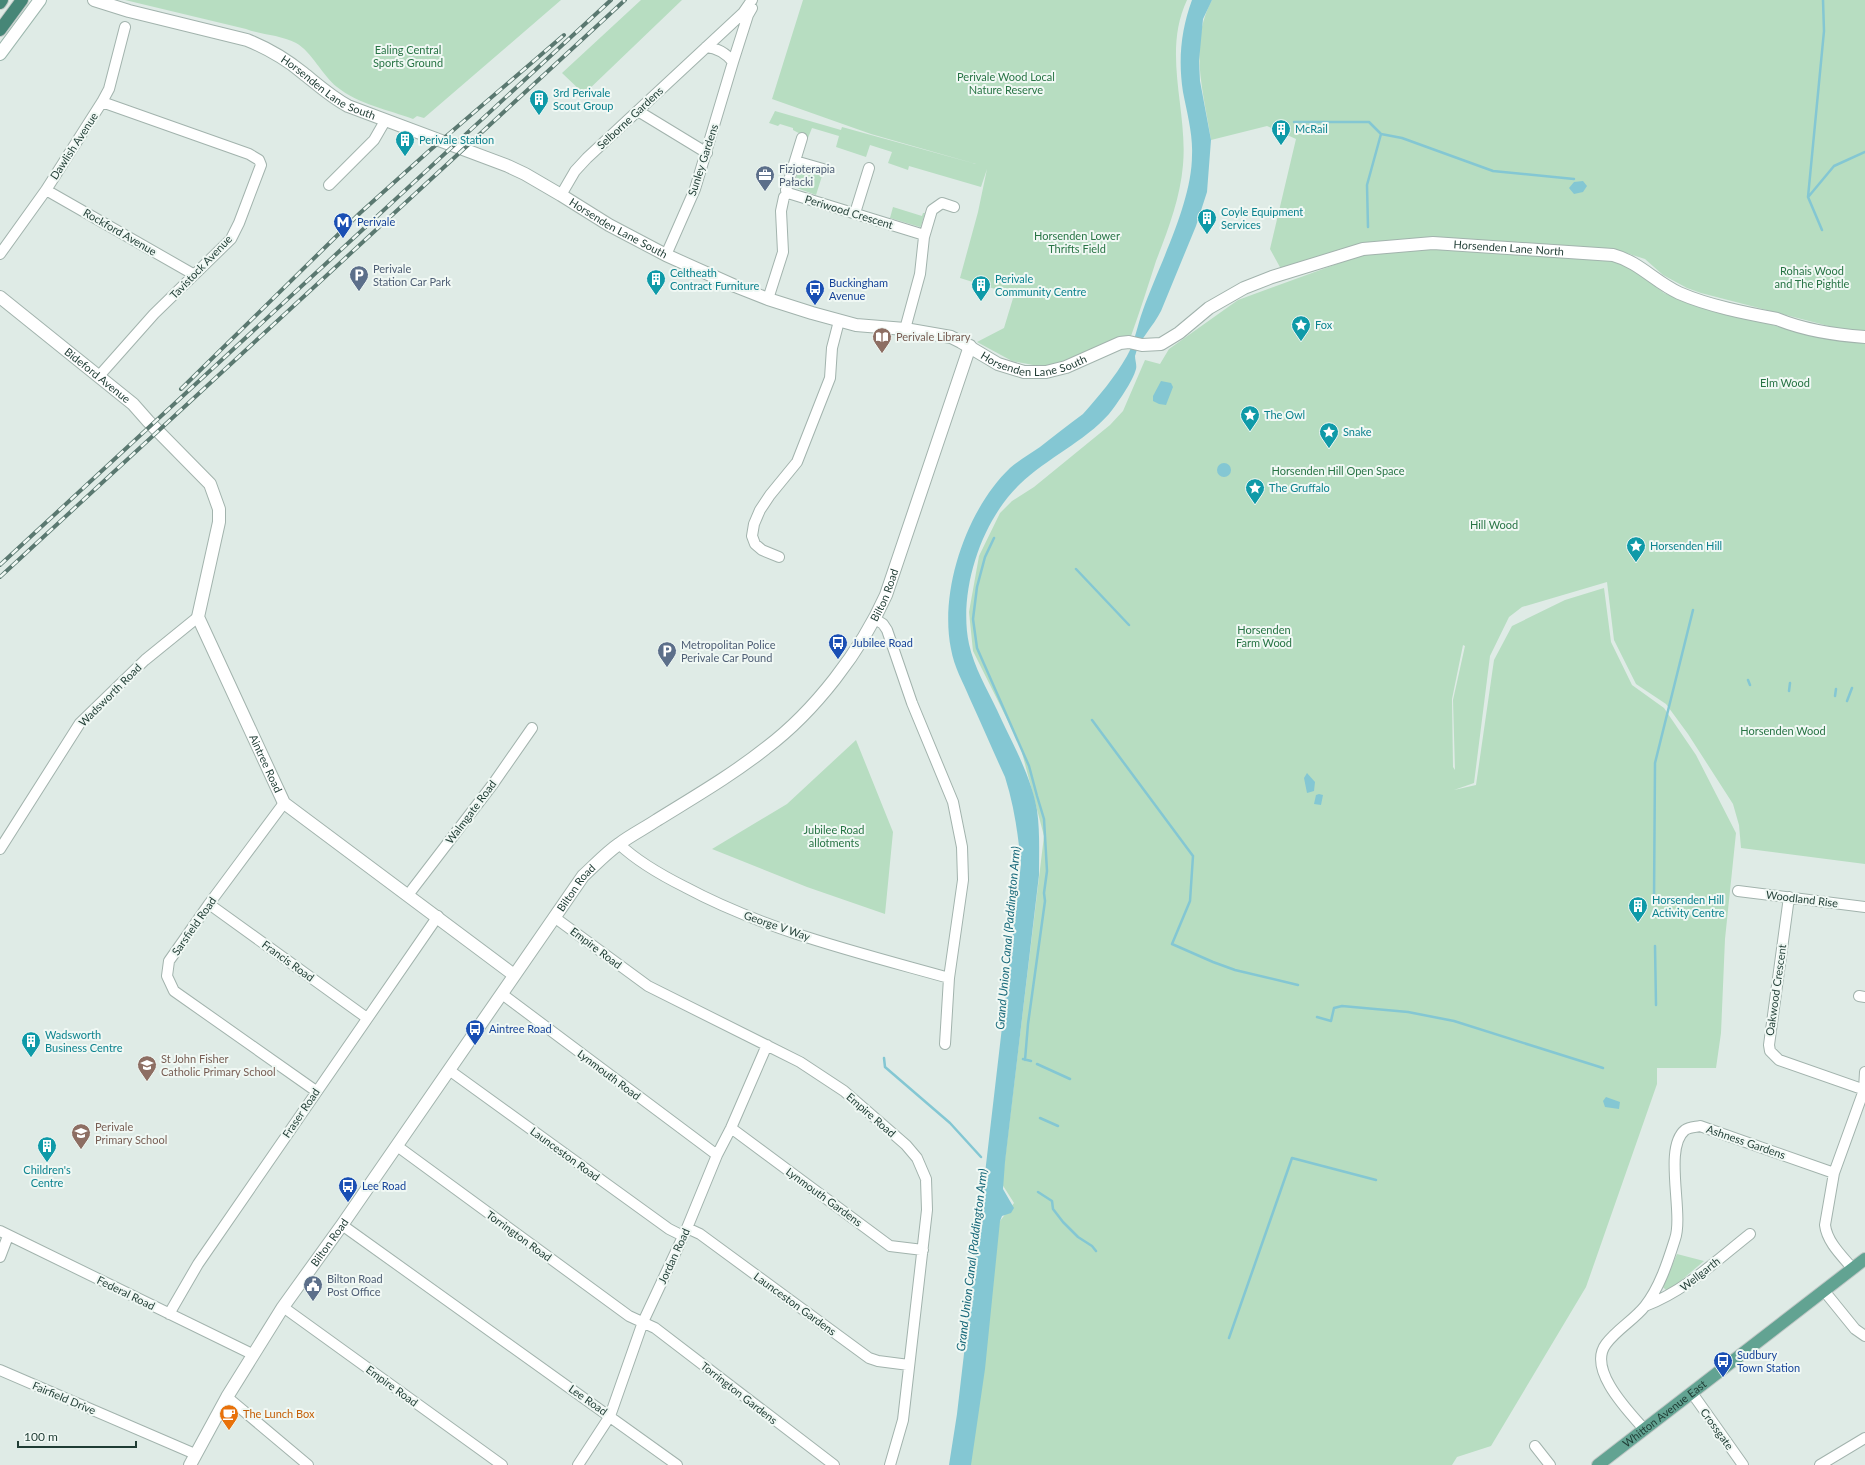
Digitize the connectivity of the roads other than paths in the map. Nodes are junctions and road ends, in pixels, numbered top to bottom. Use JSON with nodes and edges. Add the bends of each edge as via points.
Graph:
{"nodes":[{"id":1,"x":2,"y":0,"type":"edge"},
{"id":2,"x":22,"y":0,"type":"edge"},
{"id":3,"x":40,"y":0,"type":"edge"},
{"id":4,"x":94,"y":0,"type":"edge"},
{"id":5,"x":752,"y":0,"type":"edge"},
{"id":6,"x":756,"y":0,"type":"edge"},
{"id":7,"x":0,"y":2,"type":"edge"},
{"id":8,"x":125,"y":27,"type":"dead end"},
{"id":9,"x":0,"y":30,"type":"edge"},
{"id":10,"x":706,"y":47,"type":"junction"},
{"id":11,"x":0,"y":54,"type":"edge"},
{"id":12,"x":733,"y":62,"type":"junction"},
{"id":13,"x":102,"y":102,"type":"junction"},
{"id":14,"x":638,"y":111,"type":"junction"},
{"id":15,"x":385,"y":121,"type":"junction"},
{"id":16,"x":802,"y":138,"type":"dead end"},
{"id":17,"x":707,"y":153,"type":"junction"},
{"id":18,"x":795,"y":161,"type":"junction"},
{"id":19,"x":869,"y":168,"type":"dead end"},
{"id":20,"x":823,"y":169,"type":"dead end"},
{"id":21,"x":329,"y":185,"type":"dead end"},
{"id":22,"x":46,"y":190,"type":"junction"},
{"id":23,"x":787,"y":194,"type":"junction"},
{"id":24,"x":561,"y":195,"type":"junction"},
{"id":25,"x":954,"y":207,"type":"dead end"},
{"id":26,"x":855,"y":213,"type":"junction"},
{"id":27,"x":924,"y":238,"type":"junction"},
{"id":28,"x":0,"y":254,"type":"edge"},
{"id":29,"x":666,"y":255,"type":"junction"},
{"id":30,"x":193,"y":274,"type":"junction"},
{"id":31,"x":0,"y":297,"type":"edge"},
{"id":32,"x":768,"y":299,"type":"junction"},
{"id":33,"x":839,"y":321,"type":"junction"},
{"id":34,"x":905,"y":329,"type":"junction"},
{"id":35,"x":1865,"y":337,"type":"edge"},
{"id":36,"x":1161,"y":344,"type":"joint"},
{"id":37,"x":970,"y":346,"type":"junction"},
{"id":38,"x":99,"y":376,"type":"junction"},
{"id":39,"x":779,"y":557,"type":"dead end"},
{"id":40,"x":198,"y":617,"type":"junction"},
{"id":41,"x":875,"y":619,"type":"junction"},
{"id":42,"x":532,"y":728,"type":"dead end"},
{"id":43,"x":284,"y":803,"type":"junction"},
{"id":44,"x":619,"y":844,"type":"junction"},
{"id":45,"x":0,"y":849,"type":"edge"},
{"id":46,"x":1738,"y":891,"type":"dead end"},
{"id":47,"x":408,"y":895,"type":"junction"},
{"id":48,"x":1790,"y":897,"type":"junction"},
{"id":49,"x":209,"y":904,"type":"junction"},
{"id":50,"x":1865,"y":907,"type":"edge"},
{"id":51,"x":438,"y":916,"type":"junction"},
{"id":52,"x":554,"y":917,"type":"junction"},
{"id":53,"x":514,"y":975,"type":"junction"},
{"id":54,"x":949,"y":978,"type":"junction"},
{"id":55,"x":502,"y":994,"type":"junction"},
{"id":56,"x":367,"y":1018,"type":"junction"},
{"id":57,"x":945,"y":1044,"type":"dead end"},
{"id":58,"x":767,"y":1046,"type":"junction"},
{"id":59,"x":449,"y":1070,"type":"junction"},
{"id":60,"x":1865,"y":1072,"type":"edge"},
{"id":61,"x":1864,"y":1090,"type":"edge"},
{"id":62,"x":316,"y":1091,"type":"junction"},
{"id":63,"x":731,"y":1128,"type":"junction"},
{"id":64,"x":396,"y":1146,"type":"junction"},
{"id":65,"x":717,"y":1155,"type":"junction"},
{"id":66,"x":1834,"y":1173,"type":"junction"},
{"id":67,"x":342,"y":1225,"type":"junction"},
{"id":68,"x":685,"y":1232,"type":"junction"},
{"id":69,"x":4,"y":1233,"type":"edge"},
{"id":70,"x":1750,"y":1234,"type":"dead end"},
{"id":71,"x":923,"y":1250,"type":"junction"},
{"id":72,"x":0,"y":1257,"type":"edge"},
{"id":73,"x":1865,"y":1259,"type":"edge"},
{"id":74,"x":1853,"y":1269,"type":"junction"},
{"id":75,"x":1825,"y":1292,"type":"junction"},
{"id":76,"x":1645,"y":1306,"type":"junction"},
{"id":77,"x":283,"y":1307,"type":"junction"},
{"id":78,"x":169,"y":1314,"type":"junction"},
{"id":79,"x":643,"y":1322,"type":"junction"},
{"id":80,"x":1865,"y":1336,"type":"edge"},
{"id":81,"x":252,"y":1354,"type":"junction"},
{"id":82,"x":909,"y":1365,"type":"junction"},
{"id":83,"x":0,"y":1370,"type":"edge"},
{"id":84,"x":1692,"y":1393,"type":"junction"},
{"id":85,"x":227,"y":1397,"type":"junction"},
{"id":86,"x":610,"y":1416,"type":"junction"},
{"id":87,"x":1644,"y":1429,"type":"junction"},
{"id":88,"x":1865,"y":1438,"type":"edge"},
{"id":89,"x":1536,"y":1446,"type":"dead end"},
{"id":90,"x":195,"y":1454,"type":"junction"},
{"id":91,"x":190,"y":1465,"type":"edge"},
{"id":92,"x":308,"y":1465,"type":"edge"},
{"id":93,"x":502,"y":1465,"type":"edge"},
{"id":94,"x":578,"y":1465,"type":"edge"},
{"id":95,"x":677,"y":1465,"type":"edge"},
{"id":96,"x":834,"y":1465,"type":"edge"},
{"id":97,"x":890,"y":1465,"type":"edge"},
{"id":98,"x":1550,"y":1465,"type":"edge"},
{"id":99,"x":1598,"y":1465,"type":"edge"},
{"id":100,"x":1743,"y":1465,"type":"edge"},
{"id":101,"x":1820,"y":1465,"type":"edge"}],
"edges":[{"from":1,"to":7,"type":"highway"},
{"from":2,"to":9,"type":"highway"},
{"from":3,"to":11,"type":"street"},
{"from":4,"to":15,"type":"street","name":"Horsenden Lane South","via":[[247,40],[274,53],[332,97]]},
{"from":5,"to":10,"type":"street","name":"Selborne Gardens","via":[[743,13]]},
{"from":6,"to":12,"type":"street","name":"Sunley Gardens","via":[[748,15]]},
{"from":8,"to":13,"type":"street","name":"Dawlish Avenue","via":[[109,89]]},
{"from":10,"to":12,"type":"street","via":[[722,52]]},
{"from":10,"to":14,"type":"street","name":"Selborne Gardens"},
{"from":12,"to":17,"type":"street","name":"Sunley Gardens"},
{"from":13,"to":22,"type":"street","name":"Dawlish Avenue"},
{"from":13,"to":30,"type":"street","name":"Tavistock Avenue","via":[[249,154],[261,163],[259,174],[230,239]]},
{"from":14,"to":17,"type":"street"},
{"from":14,"to":24,"type":"street","name":"Selborne Gardens","via":[[579,166]]},
{"from":15,"to":21,"type":"street","via":[[374,140]]},
{"from":15,"to":24,"type":"street","name":"Horsenden Lane South","via":[[508,166]]},
{"from":16,"to":18,"type":"street"},
{"from":17,"to":29,"type":"street","name":"Sunley Gardens","via":[[695,189]]},
{"from":18,"to":20,"type":"street"},
{"from":18,"to":23,"type":"street"},
{"from":19,"to":26,"type":"street"},
{"from":22,"to":28,"type":"street","name":"Dawlish Avenue"},
{"from":22,"to":30,"type":"street","name":"Rockford Avenue"},
{"from":23,"to":26,"type":"street","name":"Periwood Crescent"},
{"from":23,"to":32,"type":"street","via":[[781,211],[783,252]]},
{"from":24,"to":29,"type":"street","name":"Horsenden Lane South","via":[[609,225]]},
{"from":25,"to":27,"type":"street","via":[[942,204],[932,210]]},
{"from":26,"to":27,"type":"street","name":"Periwood Crescent","via":[[921,234]]},
{"from":27,"to":34,"type":"street","via":[[920,274]]},
{"from":29,"to":32,"type":"street","name":"Horsenden Lane South"},
{"from":30,"to":38,"type":"street","name":"Tavistock Avenue"},
{"from":31,"to":38,"type":"street","name":"Bideford Avenue"},
{"from":32,"to":33,"type":"street","name":"Horsenden Lane South"},
{"from":33,"to":34,"type":"street","name":"Horsenden Lane South"},
{"from":33,"to":39,"type":"street","via":[[832,348],[830,378],[797,462],[770,495],[754,524],[752,536],[755,544]]},
{"from":34,"to":37,"type":"street","name":"Horsenden Lane South","via":[[951,338]]},
{"from":35,"to":36,"type":"street","name":"Horsenden Lane North","via":[[1847,336],[1789,324],[1697,299],[1667,287],[1640,266],[1613,255],[1433,243],[1363,249],[1272,277],[1225,297]]},
{"from":36,"to":37,"type":"street","name":"Horsenden Lane South","via":[[1120,343],[1071,366],[1035,373],[1006,367]]},
{"from":37,"to":41,"type":"street","name":"Bilton Road","via":[[886,595]]},
{"from":38,"to":40,"type":"street","name":"Bideford Avenue","via":[[133,404],[210,484],[218,509],[218,532]]},
{"from":40,"to":43,"type":"street","name":"Aintree Road"},
{"from":40,"to":45,"type":"street","name":"Wadsworth Road","via":[[145,660],[80,723]]},
{"from":41,"to":44,"type":"street","name":"Bilton Road","via":[[842,669],[794,724],[766,748],[696,796]]},
{"from":41,"to":54,"type":"street","via":[[887,630],[912,703],[953,802],[959,828],[963,880]]},
{"from":42,"to":47,"type":"street","name":"Walmgate Road","via":[[493,784]]},
{"from":43,"to":47,"type":"street","name":"Aintree Road"},
{"from":43,"to":49,"type":"street","name":"Sarsfield Road"},
{"from":44,"to":52,"type":"street","name":"Bilton Road","via":[[583,876]]},
{"from":44,"to":54,"type":"street","name":"George V Way","via":[[637,859],[676,882],[731,910],[797,934]]},
{"from":46,"to":48,"type":"street","name":"Woodland Rise"},
{"from":47,"to":51,"type":"street","name":"Aintree Road"},
{"from":48,"to":50,"type":"street","name":"Woodland Rise"},
{"from":48,"to":61,"type":"street","name":"Oakwood Crescent","via":[[1770,1051],[1779,1060]]},
{"from":49,"to":56,"type":"street","name":"Francis Road"},
{"from":49,"to":62,"type":"street","name":"Sarsfield Road","via":[[169,961],[167,976],[174,991]]},
{"from":51,"to":53,"type":"street","name":"Aintree Road"},
{"from":51,"to":56,"type":"street","name":"Fraser Road"},
{"from":52,"to":53,"type":"street","name":"Bilton Road"},
{"from":52,"to":58,"type":"street","name":"Empire Road","via":[[648,986]]},
{"from":53,"to":55,"type":"street","name":"Bilton Road"},
{"from":54,"to":57,"type":"street"},
{"from":55,"to":59,"type":"street","name":"Bilton Road"},
{"from":55,"to":65,"type":"street","name":"Lynmouth Road"},
{"from":56,"to":62,"type":"street","name":"Fraser Road"},
{"from":58,"to":63,"type":"street","name":"Jordan Road"},
{"from":58,"to":71,"type":"street","name":"Empire Road","via":[[831,1081],[914,1154],[923,1170],[927,1188]]},
{"from":59,"to":64,"type":"street","name":"Bilton Road"},
{"from":59,"to":68,"type":"street","name":"Launceston Road","via":[[669,1229]]},
{"from":60,"to":61,"type":"street"},
{"from":61,"to":66,"type":"street"},
{"from":62,"to":78,"type":"street","name":"Fraser Road","via":[[198,1264]]},
{"from":63,"to":65,"type":"street","name":"Jordan Road"},
{"from":63,"to":71,"type":"street","name":"Lynmouth Gardens","via":[[890,1246]]},
{"from":64,"to":67,"type":"street","name":"Bilton Road"},
{"from":64,"to":79,"type":"street","name":"Torrington Road","via":[[629,1316]]},
{"from":65,"to":68,"type":"street","name":"Jordan Road"},
{"from":66,"to":74,"type":"street","via":[[1825,1225],[1826,1233]]},
{"from":66,"to":76,"type":"street","name":"Ashness Gardens","via":[[1700,1126],[1686,1129],[1678,1139],[1676,1157],[1677,1233],[1666,1268]]},
{"from":67,"to":77,"type":"street","name":"Bilton Road"},
{"from":67,"to":86,"type":"street","name":"Lee Road"},
{"from":68,"to":79,"type":"street","name":"Jordan Road"},
{"from":68,"to":82,"type":"street","name":"Launceston Gardens","via":[[706,1238],[869,1358]]},
{"from":69,"to":72,"type":"street"},
{"from":69,"to":78,"type":"street","name":"Federal Road"},
{"from":70,"to":76,"type":"street","name":"Wellgarth","via":[[1680,1290]]},
{"from":71,"to":82,"type":"street","name":"Empire Road"},
{"from":73,"to":74,"type":"main road","name":"Whitton Avenue East"},
{"from":74,"to":75,"type":"main road","name":"Whitton Avenue East"},
{"from":75,"to":80,"type":"street","via":[[1855,1329]]},
{"from":75,"to":84,"type":"main road","name":"Whitton Avenue East"},
{"from":76,"to":87,"type":"street","name":"Ashness Gardens","via":[[1606,1344],[1601,1358],[1601,1370],[1609,1385]]},
{"from":77,"to":81,"type":"street","name":"Bilton Road"},
{"from":77,"to":93,"type":"street","name":"Empire Road"},
{"from":78,"to":81,"type":"street","name":"Federal Road"},
{"from":79,"to":86,"type":"street","name":"Jordan Road"},
{"from":79,"to":96,"type":"street","name":"Torrington Gardens","via":[[655,1328]]},
{"from":81,"to":85,"type":"street","name":"Bilton Road"},
{"from":82,"to":97,"type":"street","name":"Empire Road","via":[[903,1420]]},
{"from":83,"to":90,"type":"street","name":"Fairfield Drive"},
{"from":84,"to":87,"type":"main road","name":"Whitton Avenue East"},
{"from":84,"to":100,"type":"street","name":"Crossgate"},
{"from":85,"to":90,"type":"street","name":"Bilton Road"},
{"from":85,"to":92,"type":"street"},
{"from":86,"to":94,"type":"street","name":"Jordan Road"},
{"from":86,"to":95,"type":"street","name":"Lee Road"},
{"from":87,"to":99,"type":"main road","name":"Whitton Avenue East"},
{"from":88,"to":101,"type":"street"},
{"from":89,"to":98,"type":"street"},
{"from":90,"to":91,"type":"street","name":"Bilton Road"}]}
